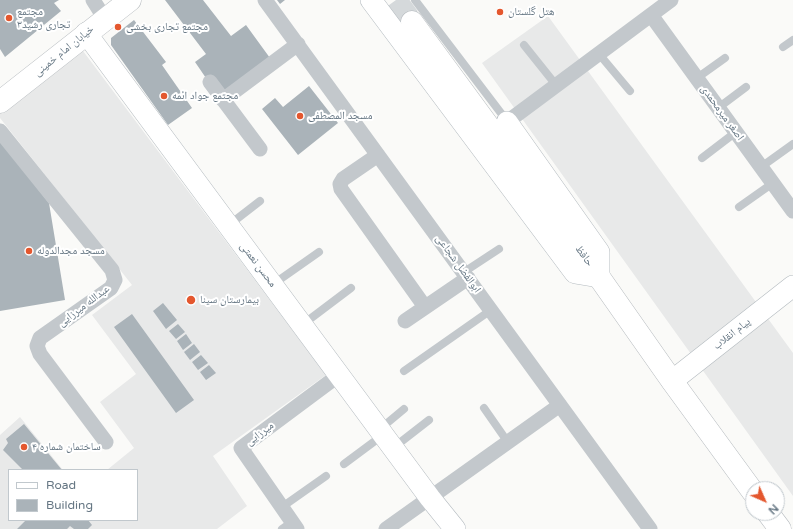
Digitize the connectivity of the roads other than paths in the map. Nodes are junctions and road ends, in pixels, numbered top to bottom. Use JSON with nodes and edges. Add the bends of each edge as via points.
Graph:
{"nodes":[{"id":1,"x":93,"y":0,"type":"edge"},
{"id":2,"x":118,"y":0,"type":"edge"},
{"id":3,"x":130,"y":0,"type":"edge"},
{"id":4,"x":265,"y":0,"type":"edge"},
{"id":5,"x":371,"y":0,"type":"edge"},
{"id":6,"x":415,"y":0,"type":"edge"},
{"id":7,"x":672,"y":0,"type":"edge"},
{"id":8,"x":651,"y":15,"type":"junction"},
{"id":9,"x":104,"y":19,"type":"junction"},
{"id":10,"x":412,"y":22,"type":"tunnel mouth"},
{"id":11,"x":86,"y":33,"type":"junction"},
{"id":12,"x":793,"y":40,"type":"edge"},
{"id":13,"x":298,"y":44,"type":"junction"},
{"id":14,"x":524,"y":45,"type":"dead end"},
{"id":15,"x":783,"y":47,"type":"dead end"},
{"id":16,"x":599,"y":54,"type":"junction"},
{"id":17,"x":725,"y":58,"type":"dead end"},
{"id":18,"x":697,"y":78,"type":"junction"},
{"id":19,"x":210,"y":82,"type":"dead end"},
{"id":20,"x":556,"y":85,"type":"junction"},
{"id":21,"x":746,"y":87,"type":"dead end"},
{"id":22,"x":630,"y":91,"type":"dead end"},
{"id":23,"x":0,"y":92,"type":"edge"},
{"id":24,"x":223,"y":100,"type":"junction"},
{"id":25,"x":0,"y":102,"type":"edge"},
{"id":26,"x":718,"y":108,"type":"junction"},
{"id":27,"x":507,"y":122,"type":"junction"},
{"id":28,"x":0,"y":132,"type":"edge"},
{"id":29,"x":736,"y":132,"type":"junction"},
{"id":30,"x":793,"y":144,"type":"edge"},
{"id":31,"x":260,"y":149,"type":"dead end"},
{"id":32,"x":378,"y":155,"type":"junction"},
{"id":33,"x":702,"y":158,"type":"dead end"},
{"id":34,"x":761,"y":167,"type":"junction"},
{"id":35,"x":773,"y":183,"type":"junction"},
{"id":36,"x":260,"y":201,"type":"dead end"},
{"id":37,"x":739,"y":207,"type":"dead end"},
{"id":38,"x":793,"y":211,"type":"edge"},
{"id":39,"x":228,"y":225,"type":"junction"},
{"id":40,"x":499,"y":249,"type":"dead end"},
{"id":41,"x":320,"y":252,"type":"dead end"},
{"id":42,"x":466,"y":275,"type":"junction"},
{"id":43,"x":599,"y":277,"type":"junction"},
{"id":44,"x":272,"y":285,"type":"junction"},
{"id":45,"x":793,"y":286,"type":"edge"},
{"id":46,"x":351,"y":288,"type":"dead end"},
{"id":47,"x":425,"y":307,"type":"junction"},
{"id":48,"x":491,"y":310,"type":"junction"},
{"id":49,"x":405,"y":321,"type":"dead end"},
{"id":50,"x":302,"y":325,"type":"junction"},
{"id":51,"x":404,"y":371,"type":"dead end"},
{"id":52,"x":339,"y":375,"type":"junction"},
{"id":53,"x":672,"y":381,"type":"junction"},
{"id":54,"x":560,"y":405,"type":"junction"},
{"id":55,"x":484,"y":408,"type":"dead end"},
{"id":56,"x":404,"y":409,"type":"dead end"},
{"id":57,"x":429,"y":420,"type":"dead end"},
{"id":58,"x":385,"y":437,"type":"junction"},
{"id":59,"x":507,"y":441,"type":"junction"},
{"id":60,"x":106,"y":442,"type":"dead end"},
{"id":61,"x":344,"y":464,"type":"dead end"},
{"id":62,"x":326,"y":476,"type":"dead end"},
{"id":63,"x":745,"y":481,"type":"edge"},
{"id":64,"x":430,"y":498,"type":"junction"},
{"id":65,"x":282,"y":507,"type":"junction"},
{"id":66,"x":290,"y":527,"type":"edge"},
{"id":67,"x":386,"y":529,"type":"edge"},
{"id":68,"x":455,"y":529,"type":"edge"},
{"id":69,"x":650,"y":529,"type":"edge"}],
"edges":[{"from":1,"to":9,"type":"street"},
{"from":2,"to":23,"type":"lane"},
{"from":3,"to":9,"type":"main road","name":"خیابان امام خمینی"},
{"from":4,"to":13,"type":"street","name":"ابوالفضل شجاعی"},
{"from":5,"to":43,"type":"street","via":[[575,273]]},
{"from":6,"to":27,"type":"lane"},
{"from":7,"to":8,"type":"street"},
{"from":8,"to":16,"type":"street"},
{"from":8,"to":18,"type":"street","name":"اصغر میرمحمدی"},
{"from":9,"to":11,"type":"main road","name":"خیابان امام خمینی"},
{"from":10,"to":43,"type":"main road","name":"حافظ"},
{"from":11,"to":25,"type":"main road","name":"خیابان امام خمینی"},
{"from":11,"to":39,"type":"street","name":"محسن نعمتی"},
{"from":12,"to":15,"type":"lane"},
{"from":13,"to":24,"type":"street"},
{"from":13,"to":32,"type":"street","name":"ابوالفضل شجاعی"},
{"from":14,"to":20,"type":"lane"},
{"from":16,"to":20,"type":"street"},
{"from":16,"to":22,"type":"lane"},
{"from":17,"to":18,"type":"lane"},
{"from":18,"to":26,"type":"street","name":"اصغر میرمحمدی"},
{"from":19,"to":24,"type":"street"},
{"from":20,"to":27,"type":"street"},
{"from":21,"to":26,"type":"lane"},
{"from":24,"to":31,"type":"street"},
{"from":26,"to":29,"type":"street","name":"اصغر میرمحمدی"},
{"from":27,"to":43,"type":"street","via":[[599,252]]},
{"from":28,"to":60,"type":"street","name":"عبدالله میرزایی","via":[[112,270],[115,280],[111,288],[40,338],[37,346],[40,354]]},
{"from":29,"to":33,"type":"lane"},
{"from":29,"to":34,"type":"street","name":"اصغر میرمحمدی"},
{"from":30,"to":34,"type":"lane"},
{"from":32,"to":42,"type":"street","name":"ابوالفضل شجاعی"},
{"from":32,"to":47,"type":"street","via":[[343,179],[341,189]]},
{"from":34,"to":35,"type":"street","name":"اصغر میرمحمدی"},
{"from":35,"to":37,"type":"lane"},
{"from":35,"to":38,"type":"street","name":"اصغر میرمحمدی"},
{"from":36,"to":39,"type":"lane"},
{"from":39,"to":44,"type":"street","name":"محسن نعمتی"},
{"from":40,"to":42,"type":"lane"},
{"from":41,"to":44,"type":"lane"},
{"from":42,"to":47,"type":"street"},
{"from":42,"to":48,"type":"street","name":"ابوالفضل شجاعی"},
{"from":43,"to":53,"type":"main road","name":"حافظ"},
{"from":44,"to":50,"type":"street","name":"محسن نعمتی"},
{"from":45,"to":53,"type":"street","name":"پیام انقلاب"},
{"from":46,"to":50,"type":"lane"},
{"from":47,"to":49,"type":"street"},
{"from":48,"to":51,"type":"lane"},
{"from":48,"to":54,"type":"street","name":"ابوالفضل شجاعی"},
{"from":50,"to":52,"type":"street","name":"محسن نعمتی"},
{"from":52,"to":58,"type":"street","name":"محسن نعمتی"},
{"from":52,"to":65,"type":"street","name":"میرزایی","via":[[241,448]]},
{"from":53,"to":63,"type":"main road","name":"حافظ"},
{"from":54,"to":59,"type":"street"},
{"from":54,"to":69,"type":"street","name":"ابوالفضل شجاعی"},
{"from":55,"to":59,"type":"lane"},
{"from":56,"to":58,"type":"lane"},
{"from":57,"to":58,"type":"lane"},
{"from":58,"to":61,"type":"lane"},
{"from":58,"to":64,"type":"street","name":"محسن نعمتی"},
{"from":59,"to":64,"type":"street"},
{"from":62,"to":65,"type":"lane"},
{"from":64,"to":67,"type":"street"},
{"from":64,"to":68,"type":"street","name":"محسن نعمتی"},
{"from":65,"to":66,"type":"street","name":"میرزایی"}]}
